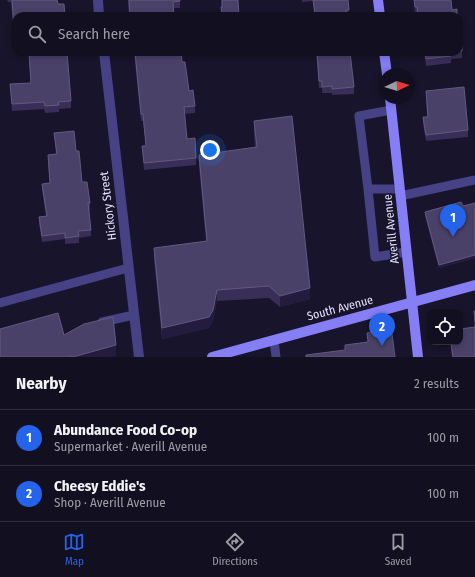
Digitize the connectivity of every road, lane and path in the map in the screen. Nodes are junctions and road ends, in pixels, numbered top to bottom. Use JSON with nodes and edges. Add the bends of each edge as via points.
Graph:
{"nodes":[{"id":1,"x":98,"y":0,"type":"edge"},
{"id":2,"x":378,"y":0,"type":"edge"},
{"id":3,"x":99,"y":12,"type":"edge"},
{"id":4,"x":380,"y":12,"type":"edge"},
{"id":5,"x":104,"y":56,"type":"edge"},
{"id":6,"x":385,"y":56,"type":"edge"},
{"id":7,"x":386,"y":68,"type":"edge"},
{"id":8,"x":390,"y":104,"type":"edge"},
{"id":9,"x":391,"y":110,"type":"junction"},
{"id":10,"x":475,"y":180,"type":"edge"},
{"id":11,"x":368,"y":189,"type":"junction"},
{"id":12,"x":400,"y":192,"type":"junction"},
{"id":13,"x":406,"y":252,"type":"junction"},
{"id":14,"x":128,"y":268,"type":"junction"},
{"id":15,"x":475,"y":285,"type":"edge"},
{"id":16,"x":412,"y":302,"type":"junction"},
{"id":17,"x":0,"y":304,"type":"edge"},
{"id":18,"x":134,"y":315,"type":"junction"},
{"id":19,"x":94,"y":324,"type":"edge"},
{"id":20,"x":274,"y":340,"type":"junction"},
{"id":21,"x":227,"y":355,"type":"edge"},
{"id":22,"x":139,"y":357,"type":"edge"},
{"id":23,"x":212,"y":357,"type":"edge"},
{"id":24,"x":276,"y":357,"type":"edge"},
{"id":25,"x":418,"y":357,"type":"edge"}],
"edges":[{"from":1,"to":3,"type":"street"},
{"from":2,"to":4,"type":"street"},
{"from":5,"to":14,"type":"street","name":"Hickory Street"},
{"from":6,"to":7,"type":"street"},
{"from":8,"to":9,"type":"street","name":"Averill Avenue"},
{"from":9,"to":11,"type":"lane","via":[[358,116]]},
{"from":9,"to":12,"type":"street","name":"Averill Avenue"},
{"from":10,"to":12,"type":"lane"},
{"from":11,"to":12,"type":"lane"},
{"from":11,"to":13,"type":"lane","via":[[375,257]]},
{"from":12,"to":13,"type":"street","name":"Averill Avenue"},
{"from":13,"to":16,"type":"street","name":"Averill Avenue"},
{"from":14,"to":17,"type":"lane"},
{"from":14,"to":18,"type":"street","name":"Hickory Street"},
{"from":15,"to":16,"type":"street","name":"South Avenue"},
{"from":16,"to":20,"type":"street","name":"South Avenue"},
{"from":16,"to":25,"type":"street","name":"Averill Avenue"},
{"from":18,"to":19,"type":"lane"},
{"from":18,"to":22,"type":"street","name":"Hickory Street"},
{"from":20,"to":21,"type":"street","name":"South Avenue"},
{"from":20,"to":24,"type":"lane"},
{"from":21,"to":23,"type":"street","name":"South Avenue"}]}
